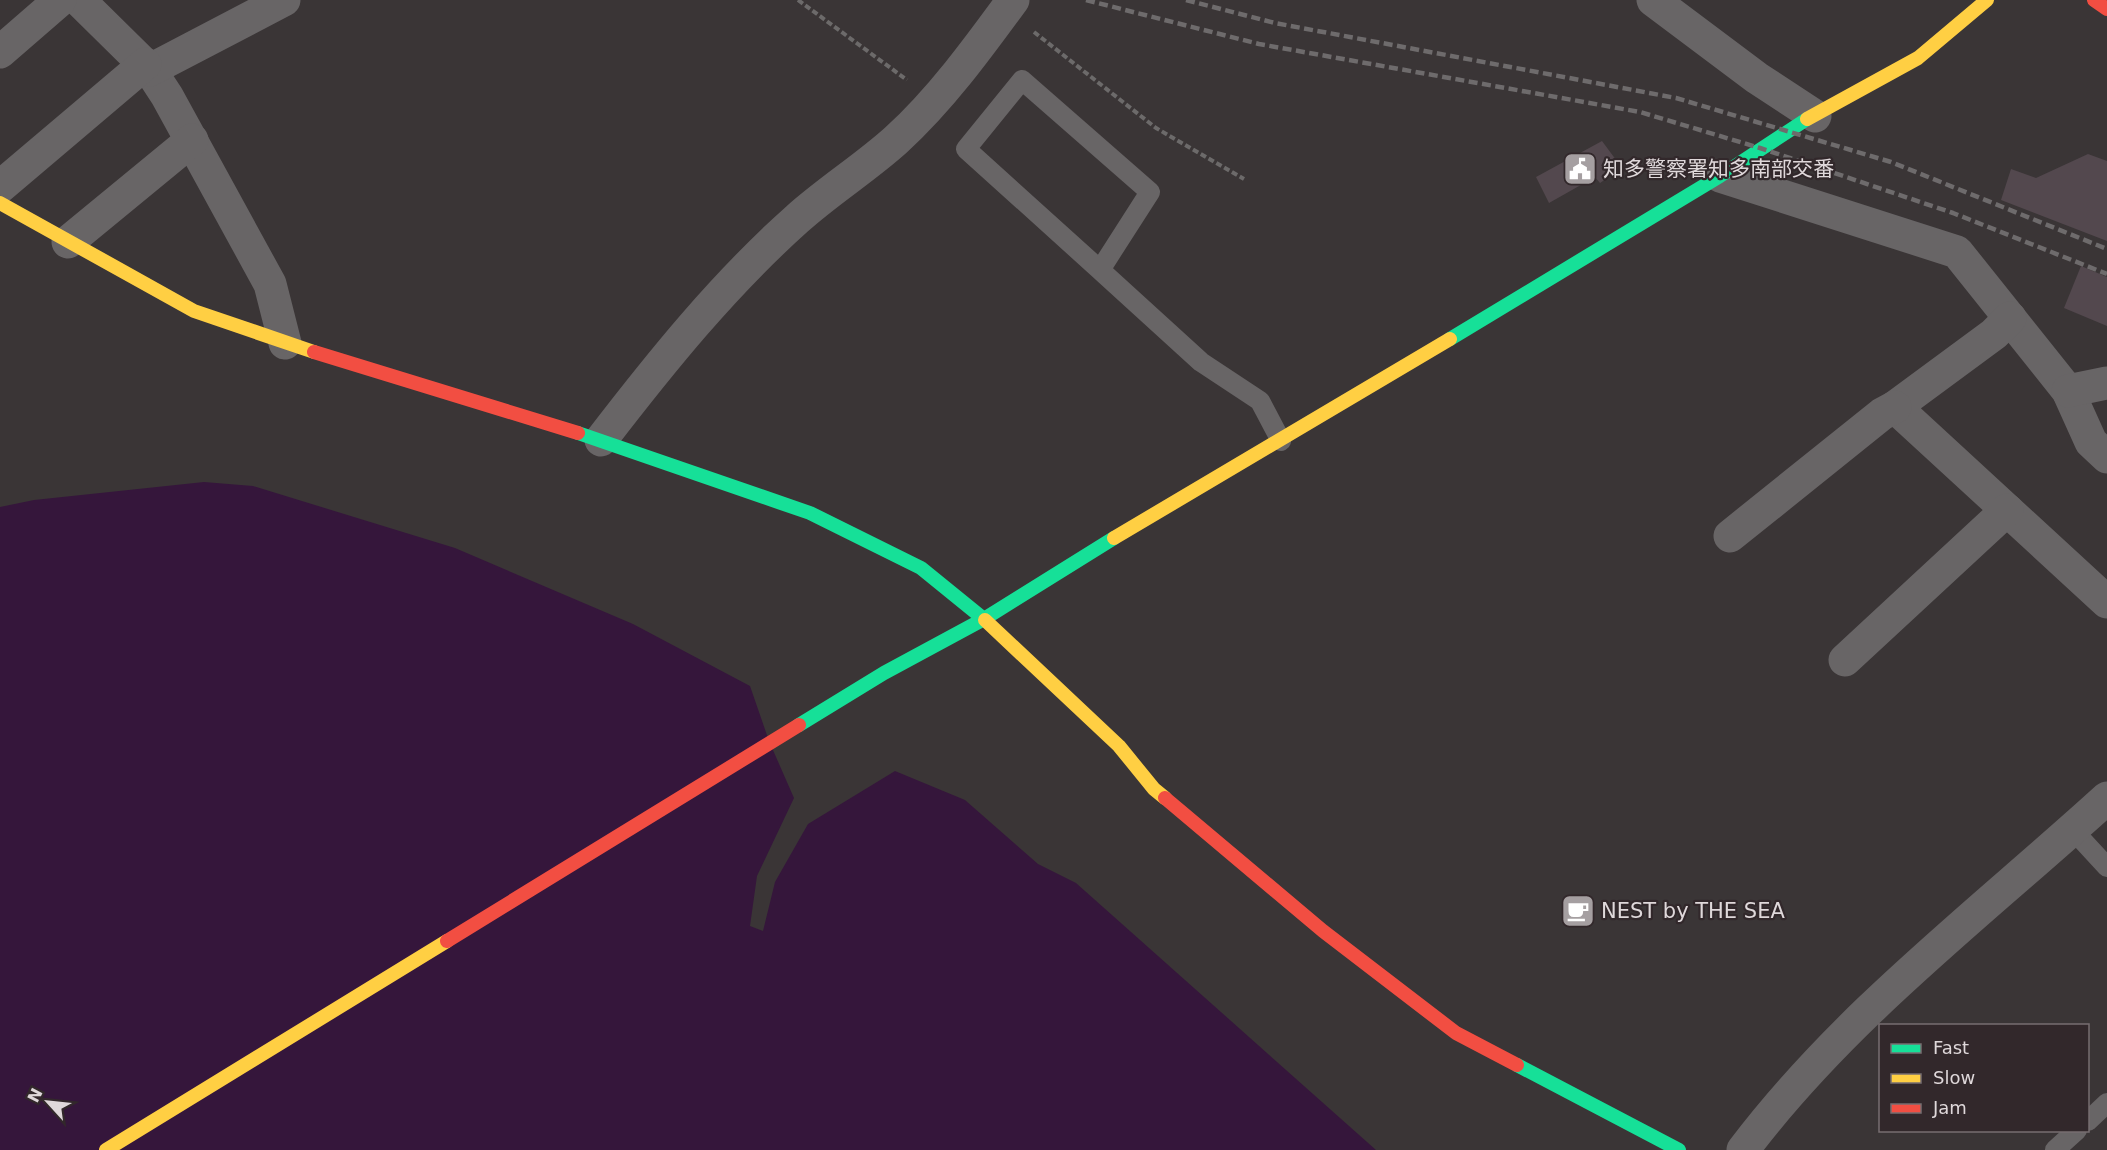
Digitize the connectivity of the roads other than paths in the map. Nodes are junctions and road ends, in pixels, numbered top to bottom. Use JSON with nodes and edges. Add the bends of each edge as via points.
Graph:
{"nodes":[{"id":1,"x":60,"y":0,"type":"edge"},
{"id":2,"x":79,"y":0,"type":"edge"},
{"id":3,"x":284,"y":0,"type":"edge"},
{"id":4,"x":1653,"y":0,"type":"edge"},
{"id":5,"x":1987,"y":0,"type":"edge"},
{"id":6,"x":2094,"y":0,"type":"edge"},
{"id":7,"x":1007,"y":8,"type":"edge"},
{"id":8,"x":2107,"y":9,"type":"edge"},
{"id":9,"x":0,"y":52,"type":"edge"},
{"id":10,"x":147,"y":67,"type":"junction"},
{"id":11,"x":1815,"y":116,"type":"junction"},
{"id":12,"x":192,"y":140,"type":"junction"},
{"id":13,"x":1720,"y":176,"type":"junction"},
{"id":14,"x":0,"y":187,"type":"edge"},
{"id":15,"x":0,"y":203,"type":"edge"},
{"id":16,"x":68,"y":242,"type":"junction"},
{"id":17,"x":1100,"y":270,"type":"junction"},
{"id":18,"x":2010,"y":318,"type":"junction"},
{"id":19,"x":285,"y":343,"type":"junction"},
{"id":20,"x":2107,"y":383,"type":"edge"},
{"id":21,"x":2068,"y":391,"type":"junction"},
{"id":22,"x":1895,"y":407,"type":"junction"},
{"id":23,"x":601,"y":440,"type":"junction"},
{"id":24,"x":1281,"y":441,"type":"junction"},
{"id":25,"x":2107,"y":457,"type":"edge"},
{"id":26,"x":2007,"y":510,"type":"junction"},
{"id":27,"x":1730,"y":536,"type":"dead end"},
{"id":28,"x":2107,"y":602,"type":"edge"},
{"id":29,"x":984,"y":619,"type":"junction"},
{"id":30,"x":1845,"y":660,"type":"dead end"},
{"id":31,"x":2107,"y":798,"type":"edge"},
{"id":32,"x":2072,"y":830,"type":"junction"},
{"id":33,"x":2107,"y":867,"type":"edge"},
{"id":34,"x":2107,"y":1103,"type":"edge"},
{"id":35,"x":2089,"y":1120,"type":"edge"},
{"id":36,"x":2076,"y":1132,"type":"edge"},
{"id":37,"x":106,"y":1150,"type":"edge"},
{"id":38,"x":1679,"y":1150,"type":"edge"},
{"id":39,"x":1743,"y":1150,"type":"edge"},
{"id":40,"x":2055,"y":1150,"type":"edge"}],
"edges":[{"from":1,"to":9,"type":"street"},
{"from":2,"to":10,"type":"street"},
{"from":3,"to":10,"type":"street"},
{"from":4,"to":11,"type":"street"},
{"from":5,"to":11,"type":"street","via":[[1918,58]]},
{"from":6,"to":8,"type":"street"},
{"from":7,"to":23,"type":"street","via":[[934,100],[896,139],[797,219],[720,295]]},
{"from":10,"to":12,"type":"street"},
{"from":10,"to":14,"type":"street"},
{"from":11,"to":13,"type":"street","via":[[1785,131]]},
{"from":12,"to":16,"type":"street"},
{"from":12,"to":19,"type":"street","via":[[270,284]]},
{"from":13,"to":18,"type":"street","via":[[1957,252]]},
{"from":13,"to":24,"type":"street"},
{"from":15,"to":16,"type":"street"},
{"from":16,"to":19,"type":"street","via":[[194,311]]},
{"from":17,"to":17,"type":"lane","via":[[1150,192],[1022,80],[966,149]]},
{"from":17,"to":24,"type":"lane","via":[[1201,362],[1260,401]]},
{"from":18,"to":21,"type":"street"},
{"from":18,"to":22,"type":"street"},
{"from":19,"to":23,"type":"street"},
{"from":20,"to":21,"type":"street"},
{"from":21,"to":25,"type":"street","via":[[2091,442]]},
{"from":22,"to":26,"type":"street"},
{"from":22,"to":27,"type":"street"},
{"from":23,"to":29,"type":"street","via":[[810,513],[921,568]]},
{"from":24,"to":29,"type":"street"},
{"from":26,"to":28,"type":"street"},
{"from":26,"to":30,"type":"street"},
{"from":29,"to":37,"type":"street","via":[[884,673]]},
{"from":29,"to":38,"type":"street","via":[[1119,746],[1154,789],[1253,874],[1448,1026]]},
{"from":31,"to":32,"type":"street"},
{"from":32,"to":33,"type":"lane"},
{"from":32,"to":39,"type":"street","via":[[1864,1016],[1793,1089]]},
{"from":34,"to":35,"type":"lane"},
{"from":36,"to":40,"type":"lane"}]}
